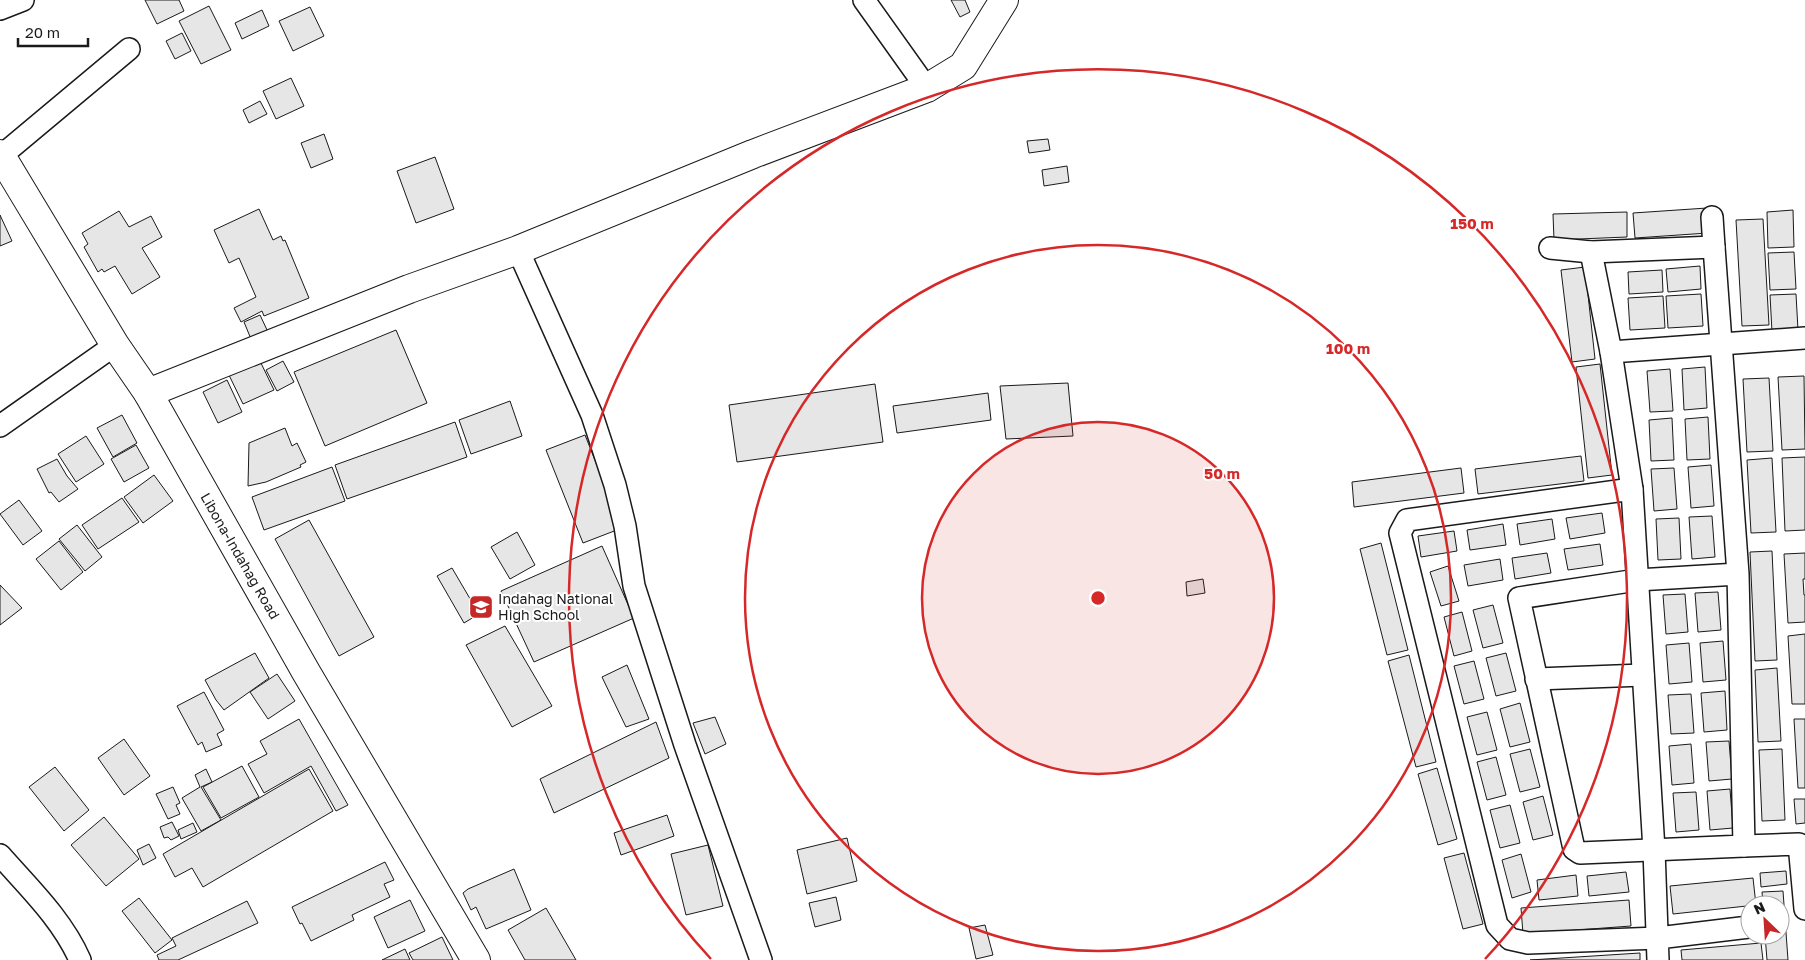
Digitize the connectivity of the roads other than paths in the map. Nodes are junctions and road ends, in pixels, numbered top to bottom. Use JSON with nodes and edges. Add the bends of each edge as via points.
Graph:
{"nodes":[{"id":1,"x":23,"y":0,"type":"edge"},
{"id":2,"x":864,"y":0,"type":"edge"},
{"id":3,"x":1004,"y":0,"type":"edge"},
{"id":4,"x":0,"y":9,"type":"edge"},
{"id":5,"x":129,"y":49,"type":"dead end"},
{"id":6,"x":926,"y":87,"type":"junction"},
{"id":7,"x":1,"y":155,"type":"edge"},
{"id":8,"x":1712,"y":217,"type":"dead end"},
{"id":9,"x":1714,"y":247,"type":"junction"},
{"id":10,"x":1550,"y":248,"type":"dead end"},
{"id":11,"x":518,"y":250,"type":"junction"},
{"id":12,"x":1591,"y":252,"type":"junction"},
{"id":13,"x":1805,"y":338,"type":"edge"},
{"id":14,"x":1722,"y":343,"type":"junction"},
{"id":15,"x":115,"y":345,"type":"junction"},
{"id":16,"x":1611,"y":352,"type":"junction"},
{"id":17,"x":148,"y":393,"type":"junction"},
{"id":18,"x":0,"y":426,"type":"edge"},
{"id":19,"x":1632,"y":489,"type":"junction"},
{"id":20,"x":1738,"y":574,"type":"junction"},
{"id":21,"x":1637,"y":580,"type":"junction"},
{"id":22,"x":1642,"y":674,"type":"junction"},
{"id":23,"x":1536,"y":679,"type":"junction"},
{"id":24,"x":1802,"y":844,"type":"edge"},
{"id":25,"x":1744,"y":846,"type":"junction"},
{"id":26,"x":1654,"y":850,"type":"junction"},
{"id":27,"x":0,"y":855,"type":"edge"},
{"id":28,"x":1805,"y":908,"type":"edge"},
{"id":29,"x":1740,"y":929,"type":"edge"},
{"id":30,"x":1658,"y":938,"type":"junction"},
{"id":31,"x":80,"y":960,"type":"edge"},
{"id":32,"x":476,"y":960,"type":"edge"},
{"id":33,"x":761,"y":960,"type":"edge"},
{"id":34,"x":1658,"y":960,"type":"edge"}],
"edges":[{"from":1,"to":4,"type":"street"},
{"from":2,"to":6,"type":"street"},
{"from":3,"to":6,"type":"main road","via":[[963,66]]},
{"from":5,"to":7,"type":"street"},
{"from":6,"to":11,"type":"main road"},
{"from":7,"to":15,"type":"main road","name":"Libona-Indahag Road"},
{"from":8,"to":9,"type":"street"},
{"from":9,"to":12,"type":"street"},
{"from":9,"to":14,"type":"street"},
{"from":10,"to":12,"type":"street"},
{"from":11,"to":17,"type":"main road","via":[[400,292]]},
{"from":11,"to":33,"type":"street","via":[[592,416],[626,526],[634,586],[685,745]]},
{"from":12,"to":16,"type":"street"},
{"from":13,"to":14,"type":"street"},
{"from":14,"to":16,"type":"street"},
{"from":14,"to":20,"type":"street"},
{"from":15,"to":17,"type":"main road","name":"Libona-Indahag Road"},
{"from":15,"to":18,"type":"street"},
{"from":16,"to":19,"type":"street"},
{"from":17,"to":32,"type":"main road","name":"Libona-Indahag Road","via":[[306,672]]},
{"from":19,"to":21,"type":"street"},
{"from":19,"to":30,"type":"street","via":[[1406,520],[1400,533],[1497,925],[1510,939],[1528,943]]},
{"from":20,"to":21,"type":"street"},
{"from":20,"to":25,"type":"street"},
{"from":21,"to":22,"type":"street"},
{"from":21,"to":23,"type":"street","via":[[1519,598]]},
{"from":22,"to":23,"type":"street"},
{"from":22,"to":26,"type":"street"},
{"from":23,"to":26,"type":"street","via":[[1574,849],[1580,853]]},
{"from":24,"to":25,"type":"street"},
{"from":24,"to":28,"type":"street"},
{"from":25,"to":26,"type":"street"},
{"from":26,"to":30,"type":"street"},
{"from":27,"to":31,"type":"street","via":[[52,914],[72,942]]},
{"from":29,"to":30,"type":"street"},
{"from":30,"to":34,"type":"street"}]}
